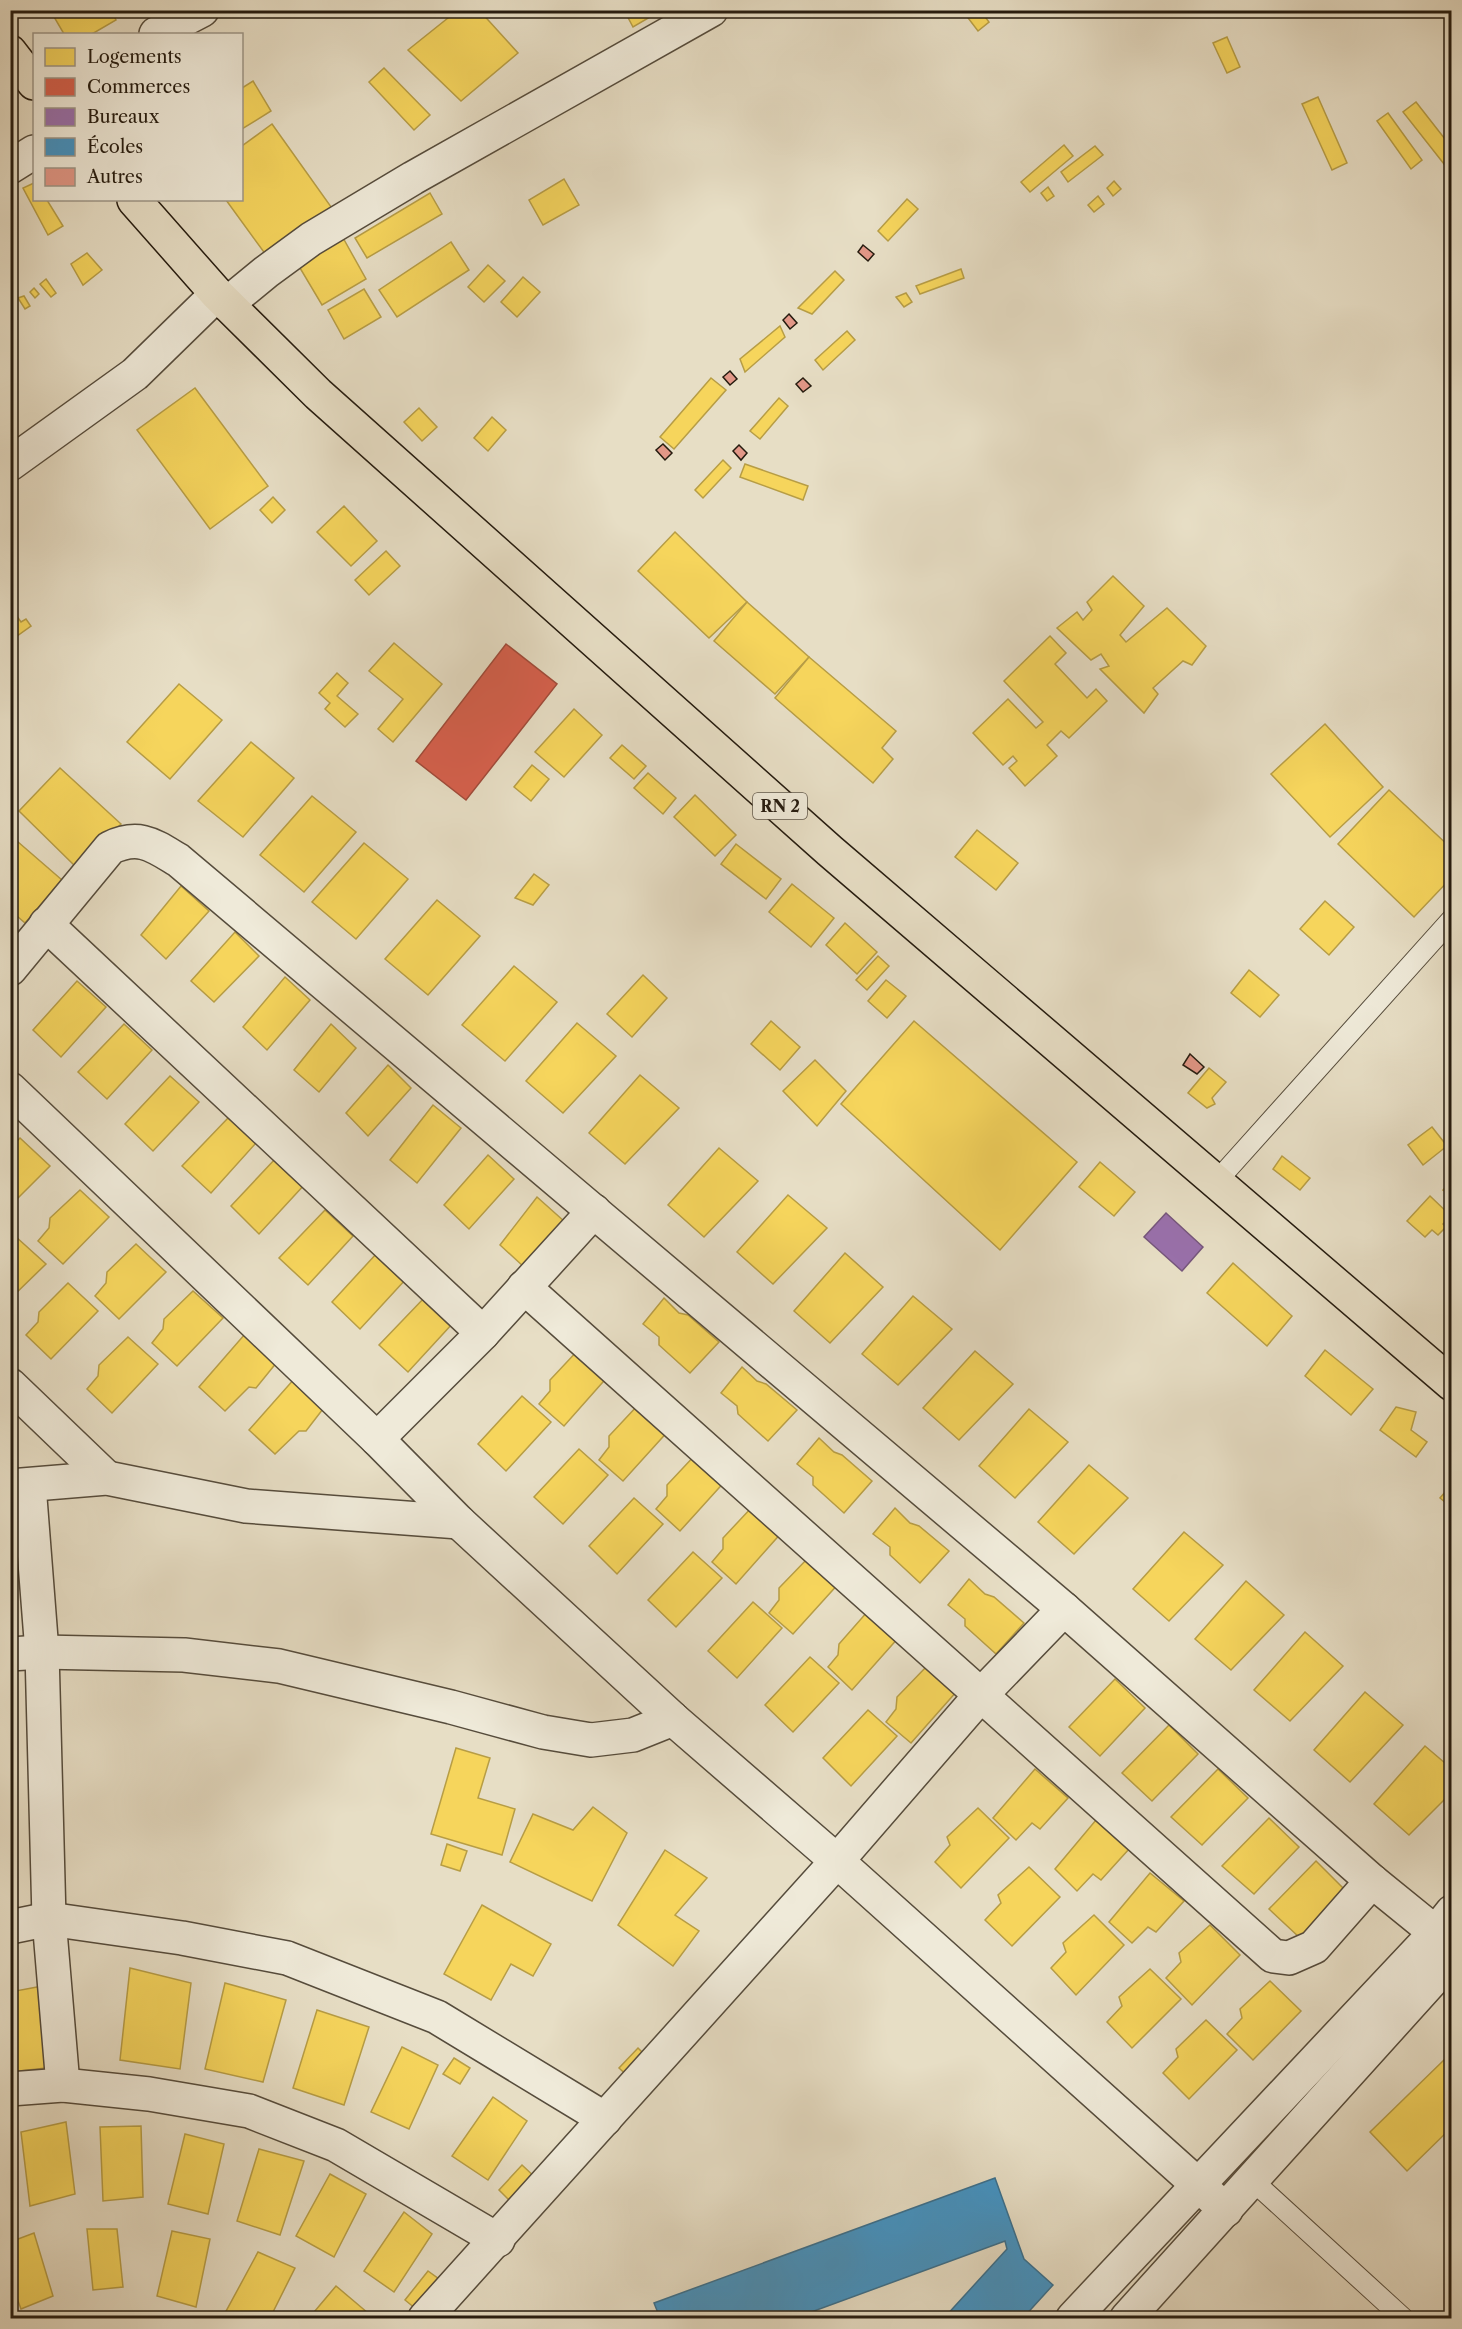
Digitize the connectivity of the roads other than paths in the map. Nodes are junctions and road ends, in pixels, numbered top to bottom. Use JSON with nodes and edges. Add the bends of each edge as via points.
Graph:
{"nodes":[{"id":1,"x":202,"y":10,"type":"edge"},
{"id":2,"x":711,"y":10,"type":"edge"},
{"id":3,"x":158,"y":33,"type":"edge"},
{"id":4,"x":10,"y":52,"type":"edge"},
{"id":5,"x":33,"y":81,"type":"edge"},
{"id":6,"x":33,"y":153,"type":"edge"},
{"id":7,"x":10,"y":167,"type":"edge"},
{"id":8,"x":135,"y":201,"type":"edge"},
{"id":9,"x":222,"y":299,"type":"junction"},
{"id":10,"x":10,"y":464,"type":"edge"},
{"id":11,"x":1452,"y":919,"type":"edge"},
{"id":12,"x":46,"y":924,"type":"junction"},
{"id":13,"x":10,"y":969,"type":"edge"},
{"id":14,"x":10,"y":1089,"type":"edge"},
{"id":15,"x":1216,"y":1182,"type":"junction"},
{"id":16,"x":594,"y":1211,"type":"junction"},
{"id":17,"x":524,"y":1287,"type":"junction"},
{"id":18,"x":483,"y":1333,"type":"junction"},
{"id":19,"x":1452,"y":1384,"type":"edge"},
{"id":20,"x":10,"y":1385,"type":"edge"},
{"id":21,"x":377,"y":1438,"type":"junction"},
{"id":22,"x":106,"y":1478,"type":"junction"},
{"id":23,"x":20,"y":1486,"type":"edge"},
{"id":24,"x":459,"y":1522,"type":"junction"},
{"id":25,"x":1064,"y":1609,"type":"junction"},
{"id":26,"x":26,"y":1653,"type":"edge"},
{"id":27,"x":980,"y":1696,"type":"junction"},
{"id":28,"x":673,"y":1719,"type":"junction"},
{"id":29,"x":837,"y":1861,"type":"junction"},
{"id":30,"x":1372,"y":1881,"type":"junction"},
{"id":31,"x":49,"y":1919,"type":"junction"},
{"id":32,"x":10,"y":1928,"type":"edge"},
{"id":33,"x":1448,"y":1937,"type":"edge"},
{"id":34,"x":63,"y":2085,"type":"junction"},
{"id":35,"x":10,"y":2090,"type":"edge"},
{"id":36,"x":605,"y":2119,"type":"junction"},
{"id":37,"x":1252,"y":2180,"type":"junction"},
{"id":38,"x":1200,"y":2185,"type":"junction"},
{"id":39,"x":1226,"y":2210,"type":"junction"},
{"id":40,"x":498,"y":2240,"type":"junction"},
{"id":41,"x":425,"y":2319,"type":"edge"},
{"id":42,"x":1073,"y":2319,"type":"edge"},
{"id":43,"x":1127,"y":2319,"type":"edge"},
{"id":44,"x":1403,"y":2319,"type":"edge"}],
"edges":[{"from":1,"to":3,"type":"street"},
{"from":2,"to":9,"type":"street","via":[[311,238]]},
{"from":4,"to":5,"type":"highway"},
{"from":6,"to":7,"type":"street"},
{"from":8,"to":9,"type":"highway","number":"RN 2"},
{"from":9,"to":10,"type":"street","via":[[135,374]]},
{"from":9,"to":15,"type":"highway","number":"RN 2","via":[[318,394],[830,851]]},
{"from":11,"to":15,"type":"lane"},
{"from":12,"to":13,"type":"street"},
{"from":12,"to":16,"type":"street","via":[[110,848],[125,841],[150,843],[178,860]]},
{"from":12,"to":18,"type":"street"},
{"from":14,"to":21,"type":"street"},
{"from":15,"to":19,"type":"highway","number":"RN 2"},
{"from":16,"to":17,"type":"street"},
{"from":16,"to":25,"type":"street"},
{"from":17,"to":18,"type":"street"},
{"from":17,"to":27,"type":"street"},
{"from":18,"to":21,"type":"street"},
{"from":20,"to":22,"type":"street"},
{"from":21,"to":24,"type":"street"},
{"from":22,"to":23,"type":"street"},
{"from":22,"to":24,"type":"street","via":[[246,1506]]},
{"from":23,"to":26,"type":"street"},
{"from":24,"to":28,"type":"street"},
{"from":25,"to":27,"type":"street"},
{"from":25,"to":30,"type":"street"},
{"from":26,"to":28,"type":"street","via":[[184,1655],[279,1666],[543,1732],[591,1740],[633,1735]]},
{"from":26,"to":31,"type":"street"},
{"from":27,"to":29,"type":"street"},
{"from":27,"to":30,"type":"street","via":[[1274,1956],[1289,1958],[1314,1947]]},
{"from":28,"to":29,"type":"street"},
{"from":29,"to":36,"type":"street"},
{"from":29,"to":38,"type":"street"},
{"from":30,"to":33,"type":"street"},
{"from":31,"to":32,"type":"street"},
{"from":31,"to":34,"type":"street"},
{"from":31,"to":36,"type":"street","via":[[287,1958],[437,2017]]},
{"from":33,"to":37,"type":"street"},
{"from":33,"to":38,"type":"street"},
{"from":34,"to":35,"type":"street"},
{"from":34,"to":40,"type":"street","via":[[249,2111],[336,2145]]},
{"from":36,"to":40,"type":"street"},
{"from":37,"to":39,"type":"street"},
{"from":37,"to":44,"type":"lane"},
{"from":38,"to":39,"type":"street"},
{"from":38,"to":42,"type":"street"},
{"from":39,"to":43,"type":"street"},
{"from":40,"to":41,"type":"street"}]}
